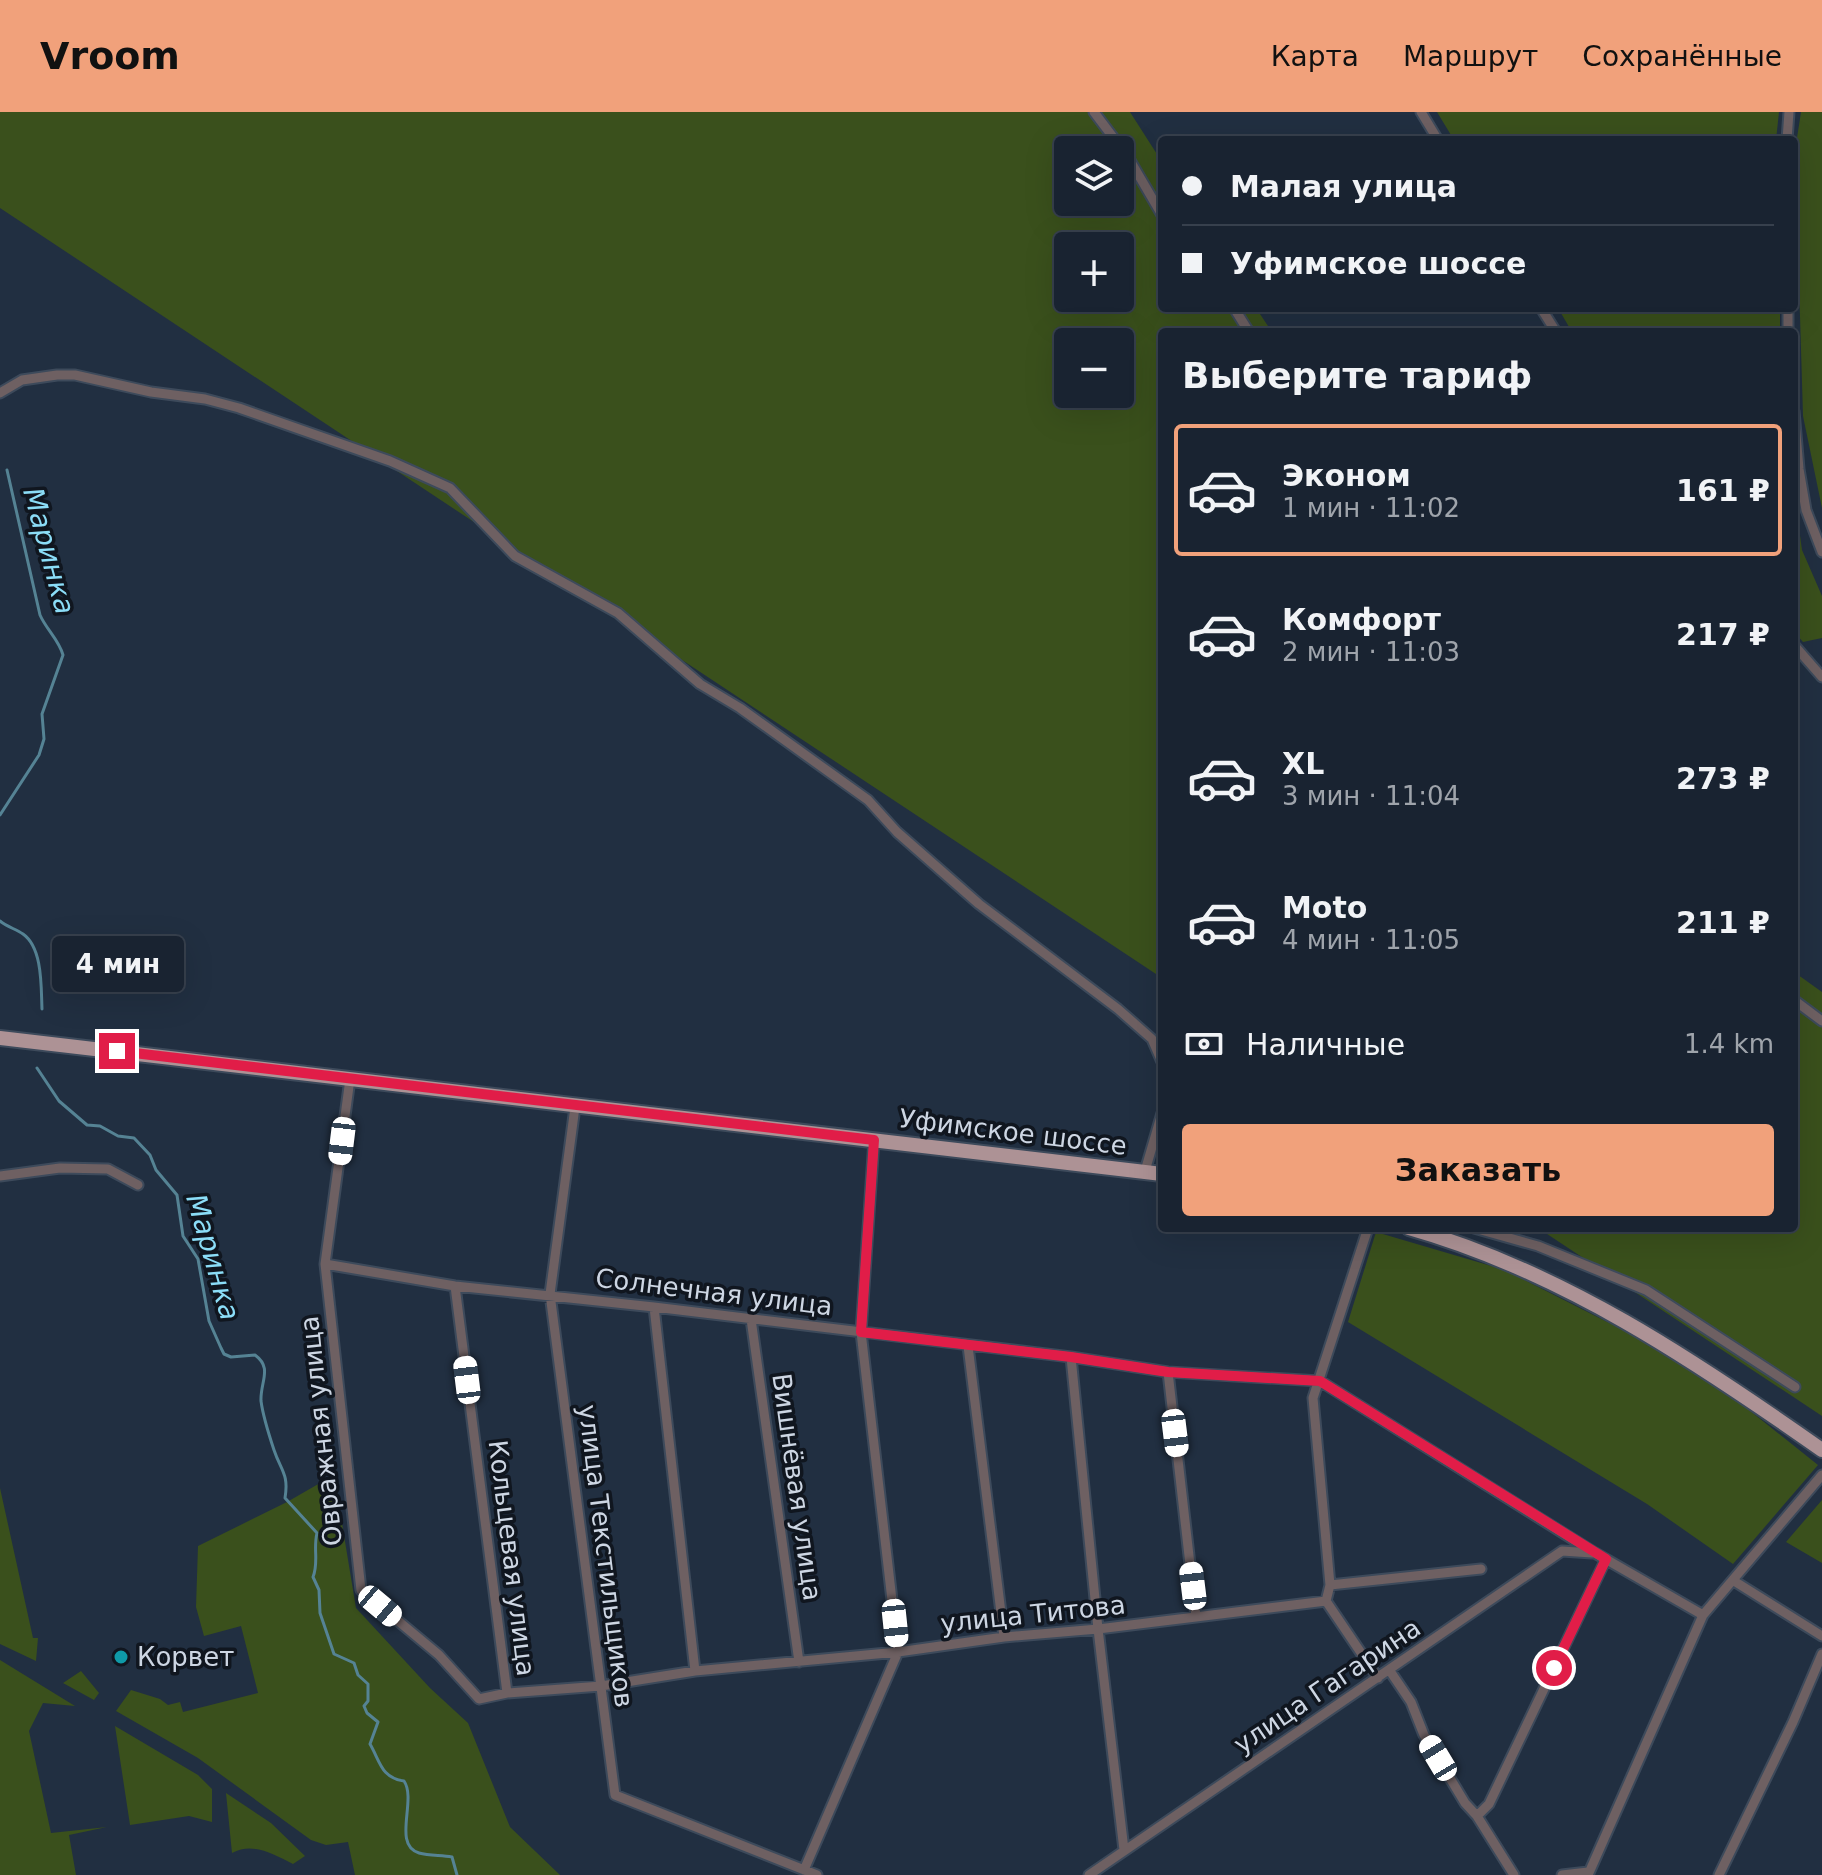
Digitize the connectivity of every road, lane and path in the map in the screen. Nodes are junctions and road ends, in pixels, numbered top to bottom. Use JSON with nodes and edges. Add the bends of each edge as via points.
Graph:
{"nodes":[{"id":1,"x":1094,"y":112,"type":"edge"},
{"id":2,"x":1421,"y":112,"type":"edge"},
{"id":3,"x":1789,"y":112,"type":"edge"},
{"id":4,"x":1436,"y":136,"type":"edge"},
{"id":5,"x":1787,"y":136,"type":"edge"},
{"id":6,"x":1158,"y":208,"type":"edge"},
{"id":7,"x":0,"y":393,"type":"edge"},
{"id":8,"x":1798,"y":457,"type":"edge"},
{"id":9,"x":1822,"y":552,"type":"edge"},
{"id":10,"x":1798,"y":650,"type":"edge"},
{"id":11,"x":1822,"y":677,"type":"edge"},
{"id":12,"x":1798,"y":1003,"type":"edge"},
{"id":13,"x":1822,"y":1021,"type":"edge"},
{"id":14,"x":0,"y":1038,"type":"edge"},
{"id":15,"x":1158,"y":1053,"type":"edge"},
{"id":16,"x":350,"y":1079,"type":"junction"},
{"id":17,"x":575,"y":1107,"type":"junction"},
{"id":18,"x":1158,"y":1127,"type":"edge"},
{"id":19,"x":874,"y":1140,"type":"junction"},
{"id":20,"x":1145,"y":1171,"type":"junction"},
{"id":21,"x":1158,"y":1173,"type":"edge"},
{"id":22,"x":0,"y":1176,"type":"edge"},
{"id":23,"x":138,"y":1185,"type":"dead end"},
{"id":24,"x":1367,"y":1232,"type":"edge"},
{"id":25,"x":1423,"y":1232,"type":"edge"},
{"id":26,"x":1488,"y":1232,"type":"edge"},
{"id":27,"x":325,"y":1264,"type":"junction"},
{"id":28,"x":455,"y":1286,"type":"junction"},
{"id":29,"x":550,"y":1294,"type":"junction"},
{"id":30,"x":654,"y":1307,"type":"junction"},
{"id":31,"x":751,"y":1319,"type":"junction"},
{"id":32,"x":861,"y":1332,"type":"junction"},
{"id":33,"x":968,"y":1346,"type":"junction"},
{"id":34,"x":1071,"y":1357,"type":"junction"},
{"id":35,"x":1168,"y":1372,"type":"junction"},
{"id":36,"x":1320,"y":1381,"type":"junction"},
{"id":37,"x":1795,"y":1387,"type":"dead end"},
{"id":38,"x":1822,"y":1450,"type":"edge"},
{"id":39,"x":1822,"y":1475,"type":"edge"},
{"id":40,"x":1595,"y":1553,"type":"junction"},
{"id":41,"x":1606,"y":1559,"type":"junction"},
{"id":42,"x":1481,"y":1569,"type":"dead end"},
{"id":43,"x":1734,"y":1581,"type":"junction"},
{"id":44,"x":1330,"y":1585,"type":"junction"},
{"id":45,"x":1326,"y":1601,"type":"junction"},
{"id":46,"x":1703,"y":1615,"type":"junction"},
{"id":47,"x":1196,"y":1617,"type":"junction"},
{"id":48,"x":1098,"y":1629,"type":"junction"},
{"id":49,"x":1822,"y":1636,"type":"edge"},
{"id":50,"x":1004,"y":1637,"type":"junction"},
{"id":51,"x":898,"y":1652,"type":"junction"},
{"id":52,"x":1822,"y":1654,"type":"edge"},
{"id":53,"x":799,"y":1662,"type":"junction"},
{"id":54,"x":695,"y":1671,"type":"junction"},
{"id":55,"x":1390,"y":1671,"type":"junction"},
{"id":56,"x":1378,"y":1678,"type":"junction"},
{"id":57,"x":601,"y":1686,"type":"junction"},
{"id":58,"x":507,"y":1693,"type":"junction"},
{"id":59,"x":1477,"y":1816,"type":"junction"},
{"id":60,"x":1124,"y":1850,"type":"junction"},
{"id":61,"x":804,"y":1870,"type":"junction"},
{"id":62,"x":1588,"y":1874,"type":"edge"},
{"id":63,"x":817,"y":1875,"type":"edge"},
{"id":64,"x":1089,"y":1875,"type":"edge"},
{"id":65,"x":1514,"y":1875,"type":"edge"},
{"id":66,"x":1562,"y":1875,"type":"edge"},
{"id":67,"x":1719,"y":1875,"type":"edge"}],
"edges":[{"from":1,"to":6,"type":"street"},
{"from":2,"to":4,"type":"street"},
{"from":3,"to":5,"type":"street"},
{"from":7,"to":15,"type":"street","via":[[22,380],[75,375],[205,399],[376,456],[450,488],[515,556],[618,613],[700,684],[868,800],[979,904],[1130,1019],[1152,1039]]},
{"from":8,"to":9,"type":"street","via":[[1806,510]]},
{"from":10,"to":11,"type":"street"},
{"from":12,"to":13,"type":"street"},
{"from":14,"to":16,"type":"main road","name":"Уфимское шоссе"},
{"from":16,"to":17,"type":"main road","name":"Уфимское шоссе"},
{"from":16,"to":27,"type":"street","name":"Овражная улица"},
{"from":17,"to":19,"type":"main road","name":"Уфимское шоссе"},
{"from":17,"to":29,"type":"street","name":"улица Текстильщиков"},
{"from":18,"to":20,"type":"street"},
{"from":19,"to":20,"type":"main road","name":"Уфимское шоссе"},
{"from":19,"to":32,"type":"street"},
{"from":20,"to":21,"type":"main road","name":"Уфимское шоссе"},
{"from":22,"to":23,"type":"street","via":[[60,1168],[108,1169]]},
{"from":24,"to":36,"type":"street"},
{"from":25,"to":38,"type":"main road","via":[[1507,1264],[1647,1333]]},
{"from":26,"to":37,"type":"street","via":[[1538,1246],[1646,1290]]},
{"from":27,"to":28,"type":"street","name":"Солнечная улица"},
{"from":27,"to":58,"type":"street","name":"Овражная улица","via":[[361,1590],[439,1655],[479,1699]]},
{"from":28,"to":29,"type":"street","name":"Солнечная улица"},
{"from":28,"to":58,"type":"street","name":"Кольцевая улица"},
{"from":29,"to":30,"type":"street","name":"Солнечная улица"},
{"from":29,"to":57,"type":"street","name":"улица Текстильщиков"},
{"from":30,"to":31,"type":"street","name":"Солнечная улица"},
{"from":30,"to":54,"type":"street"},
{"from":31,"to":32,"type":"street","name":"Солнечная улица"},
{"from":31,"to":53,"type":"street","name":"Вишнёвая улица"},
{"from":32,"to":33,"type":"street","name":"Солнечная улица"},
{"from":32,"to":51,"type":"street"},
{"from":33,"to":34,"type":"street","name":"Солнечная улица"},
{"from":33,"to":50,"type":"street"},
{"from":34,"to":35,"type":"street","name":"Солнечная улица"},
{"from":34,"to":48,"type":"street"},
{"from":35,"to":36,"type":"street","name":"Солнечная улица"},
{"from":35,"to":47,"type":"street"},
{"from":36,"to":40,"type":"street","name":"Солнечная улица"},
{"from":36,"to":44,"type":"street","via":[[1313,1398]]},
{"from":39,"to":43,"type":"street"},
{"from":40,"to":41,"type":"street","name":"Солнечная улица"},
{"from":40,"to":55,"type":"street","name":"улица Гагарина","via":[[1562,1551]]},
{"from":41,"to":46,"type":"street","name":"Солнечная улица"},
{"from":41,"to":59,"type":"street","via":[[1489,1804]]},
{"from":42,"to":44,"type":"street"},
{"from":43,"to":46,"type":"street"},
{"from":43,"to":49,"type":"street"},
{"from":44,"to":45,"type":"street"},
{"from":45,"to":47,"type":"street","name":"улица Титова"},
{"from":45,"to":56,"type":"street"},
{"from":46,"to":62,"type":"street"},
{"from":47,"to":48,"type":"street","name":"улица Титова"},
{"from":48,"to":50,"type":"street","name":"улица Титова"},
{"from":48,"to":60,"type":"street"},
{"from":50,"to":51,"type":"street","name":"улица Титова"},
{"from":51,"to":53,"type":"street","name":"улица Титова"},
{"from":51,"to":61,"type":"street"},
{"from":52,"to":67,"type":"street"},
{"from":53,"to":54,"type":"street","name":"улица Титова"},
{"from":54,"to":57,"type":"street","name":"улица Титова"},
{"from":55,"to":56,"type":"street","name":"улица Гагарина"},
{"from":55,"to":59,"type":"street"},
{"from":56,"to":60,"type":"street","name":"улица Гагарина"},
{"from":57,"to":58,"type":"street","name":"улица Титова"},
{"from":57,"to":61,"type":"street","name":"улица Текстильщиков","via":[[615,1795]]},
{"from":59,"to":65,"type":"street"},
{"from":60,"to":64,"type":"street","name":"улица Гагарина"},
{"from":61,"to":63,"type":"street","name":"улица Текстильщиков"},
{"from":62,"to":66,"type":"street"}]}
